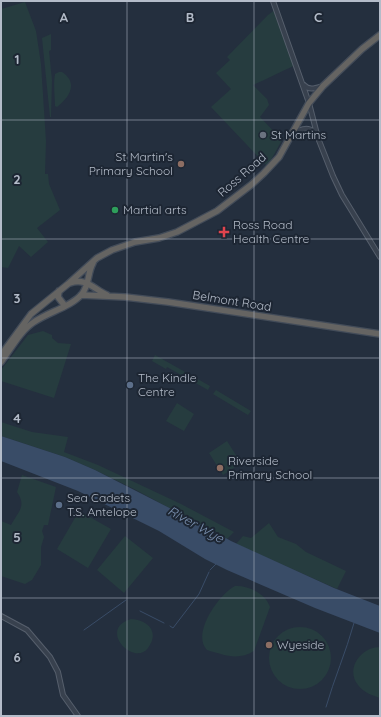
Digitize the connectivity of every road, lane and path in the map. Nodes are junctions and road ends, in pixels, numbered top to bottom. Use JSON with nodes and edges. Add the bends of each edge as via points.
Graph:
{"nodes":[{"id":1,"x":273,"y":1,"type":"edge"},
{"id":2,"x":380,"y":35,"type":"edge"},
{"id":3,"x":302,"y":83,"type":"junction"},
{"id":4,"x":322,"y":86,"type":"junction"},
{"id":5,"x":309,"y":103,"type":"junction"},
{"id":6,"x":293,"y":133,"type":"junction"},
{"id":7,"x":317,"y":134,"type":"junction"},
{"id":8,"x":380,"y":257,"type":"edge"},
{"id":9,"x":94,"y":260,"type":"junction"},
{"id":10,"x":68,"y":284,"type":"junction"},
{"id":11,"x":88,"y":284,"type":"junction"},
{"id":12,"x":59,"y":292,"type":"junction"},
{"id":13,"x":81,"y":295,"type":"junction"},
{"id":14,"x":109,"y":296,"type":"junction"},
{"id":15,"x":65,"y":306,"type":"junction"},
{"id":16,"x":31,"y":314,"type":"junction"},
{"id":17,"x":42,"y":317,"type":"junction"},
{"id":18,"x":380,"y":334,"type":"edge"},
{"id":19,"x":17,"y":336,"type":"junction"},
{"id":20,"x":1,"y":355,"type":"edge"},
{"id":21,"x":1,"y":362,"type":"edge"},
{"id":22,"x":1,"y":616,"type":"edge"},
{"id":23,"x":78,"y":716,"type":"edge"}],
"edges":[{"from":1,"to":3,"type":"street"},
{"from":2,"to":4,"type":"highway","name":"Ross Road"},
{"from":3,"to":4,"type":"street","via":[[311,89]]},
{"from":3,"to":5,"type":"street"},
{"from":4,"to":5,"type":"highway","name":"Ross Road"},
{"from":5,"to":6,"type":"highway","name":"Ross Road"},
{"from":5,"to":7,"type":"street"},
{"from":6,"to":7,"type":"street","via":[[306,128]]},
{"from":6,"to":9,"type":"highway","name":"Ross Road","via":[[279,157],[264,173],[217,211],[167,236],[134,242]]},
{"from":7,"to":8,"type":"street","via":[[342,195]]},
{"from":9,"to":10,"type":"highway","name":"Ross Road"},
{"from":9,"to":11,"type":"highway"},
{"from":10,"to":11,"type":"highway","via":[[76,281]]},
{"from":10,"to":12,"type":"highway","name":"Ross Road"},
{"from":11,"to":13,"type":"highway"},
{"from":11,"to":14,"type":"highway"},
{"from":12,"to":15,"type":"highway","via":[[58,297]]},
{"from":12,"to":16,"type":"highway","name":"Ross Road"},
{"from":13,"to":14,"type":"highway","name":"Belmont Road"},
{"from":13,"to":15,"type":"highway"},
{"from":14,"to":18,"type":"highway","name":"Belmont Road","via":[[168,302]]},
{"from":15,"to":17,"type":"highway"},
{"from":16,"to":17,"type":"highway"},
{"from":16,"to":19,"type":"highway","name":"Ross Road"},
{"from":17,"to":19,"type":"highway"},
{"from":19,"to":20,"type":"highway"},
{"from":19,"to":21,"type":"highway"},
{"from":22,"to":23,"type":"street","via":[[27,630],[50,658],[58,672],[63,695]]}]}
